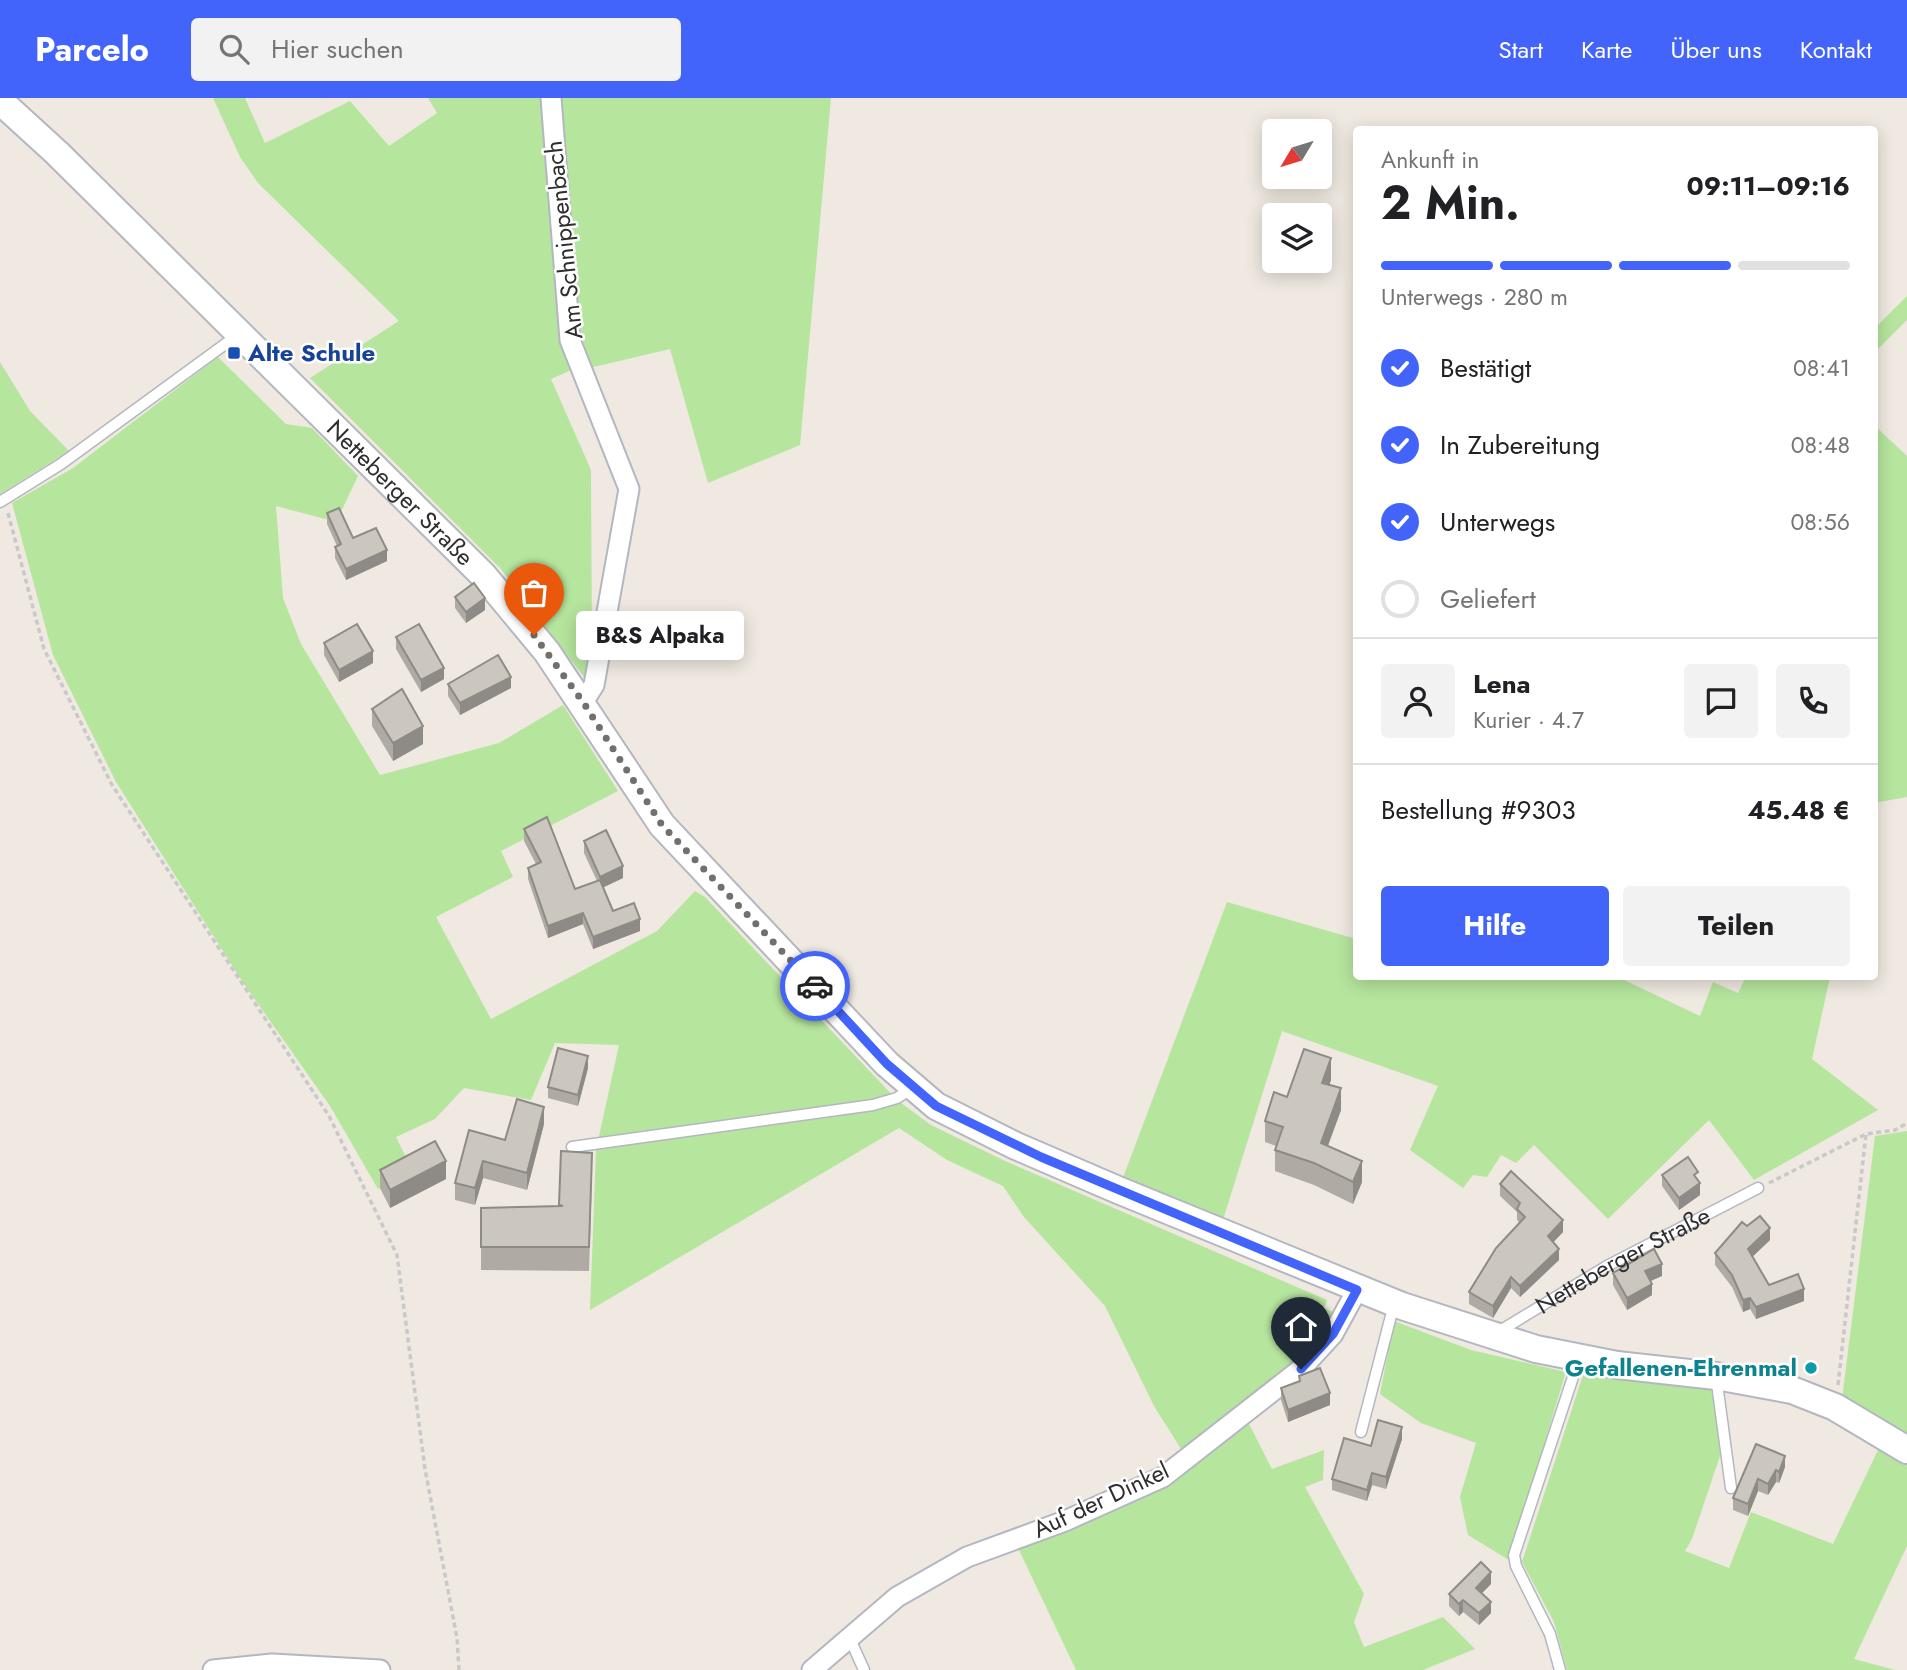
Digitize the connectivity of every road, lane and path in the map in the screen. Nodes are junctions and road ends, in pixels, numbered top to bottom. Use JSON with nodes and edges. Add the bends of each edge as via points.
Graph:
{"nodes":[{"id":1,"x":551,"y":98,"type":"edge"},
{"id":2,"x":0,"y":101,"type":"edge"},
{"id":3,"x":239,"y":333,"type":"junction"},
{"id":4,"x":3,"y":501,"type":"edge"},
{"id":5,"x":583,"y":702,"type":"junction"},
{"id":6,"x":912,"y":1087,"type":"junction"},
{"id":7,"x":1907,"y":1123,"type":"edge"},
{"id":8,"x":1866,"y":1134,"type":"junction"},
{"id":9,"x":572,"y":1147,"type":"dead end"},
{"id":10,"x":1758,"y":1188,"type":"joint"},
{"id":11,"x":1357,"y":1290,"type":"junction"},
{"id":12,"x":1394,"y":1304,"type":"junction"},
{"id":13,"x":1490,"y":1337,"type":"junction"},
{"id":14,"x":1579,"y":1358,"type":"junction"},
{"id":15,"x":1716,"y":1376,"type":"junction"},
{"id":16,"x":1835,"y":1407,"type":"junction"},
{"id":17,"x":1362,"y":1432,"type":"dead end"},
{"id":18,"x":1907,"y":1450,"type":"edge"},
{"id":19,"x":1731,"y":1488,"type":"dead end"},
{"id":20,"x":850,"y":1639,"type":"junction"},
{"id":21,"x":213,"y":1670,"type":"edge"},
{"id":22,"x":380,"y":1670,"type":"edge"},
{"id":23,"x":459,"y":1670,"type":"edge"},
{"id":24,"x":812,"y":1670,"type":"edge"},
{"id":25,"x":864,"y":1670,"type":"edge"},
{"id":26,"x":1560,"y":1670,"type":"edge"}],
"edges":[{"from":1,"to":5,"type":"street","name":"Am Schnippenbach","via":[[570,340],[629,489],[593,685]]},
{"from":2,"to":3,"type":"street","name":"Netteberger Straße"},
{"from":3,"to":4,"type":"lane"},
{"from":3,"to":5,"type":"street","name":"Netteberger Straße","via":[[484,576]]},
{"from":4,"to":23,"type":"path","via":[[44,649],[112,785],[329,1116],[397,1255],[425,1469]]},
{"from":5,"to":6,"type":"street","name":"Netteberger Straße","via":[[662,825]]},
{"from":6,"to":9,"type":"lane","via":[[897,1098],[873,1105]]},
{"from":6,"to":11,"type":"street","name":"Netteberger Straße","via":[[936,1106],[1016,1146]]},
{"from":7,"to":8,"type":"path","via":[[1895,1130]]},
{"from":8,"to":10,"type":"path"},
{"from":8,"to":16,"type":"path"},
{"from":10,"to":13,"type":"lane","name":"Netteberger Straße","via":[[1607,1266]]},
{"from":11,"to":12,"type":"street","name":"Netteberger Straße"},
{"from":11,"to":20,"type":"street","name":"Auf der Dinkel","via":[[1333,1334],[1301,1369],[1163,1477],[1065,1521],[967,1557],[897,1597]]},
{"from":12,"to":13,"type":"street","name":"Netteberger Straße"},
{"from":12,"to":17,"type":"lane"},
{"from":13,"to":14,"type":"street","name":"Netteberger Straße"},
{"from":14,"to":15,"type":"street","name":"Netteberger Straße"},
{"from":14,"to":26,"type":"lane","via":[[1514,1555]]},
{"from":15,"to":16,"type":"street","name":"Netteberger Straße","via":[[1792,1390]]},
{"from":15,"to":19,"type":"lane"},
{"from":16,"to":18,"type":"street","name":"Netteberger Straße"},
{"from":20,"to":24,"type":"street","name":"Auf der Dinkel"},
{"from":20,"to":25,"type":"lane"},
{"from":21,"to":22,"type":"street","via":[[272,1664]]}]}
